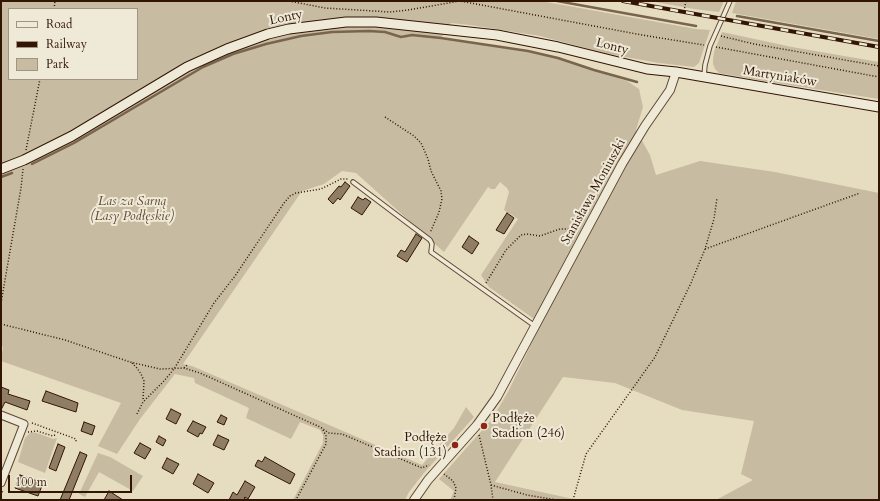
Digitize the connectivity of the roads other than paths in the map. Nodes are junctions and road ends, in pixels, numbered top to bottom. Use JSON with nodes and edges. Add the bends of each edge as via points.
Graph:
{"nodes":[{"id":1,"x":730,"y":1,"type":"edge"},
{"id":2,"x":676,"y":72,"type":"junction"},
{"id":3,"x":704,"y":77,"type":"junction"},
{"id":4,"x":879,"y":107,"type":"edge"},
{"id":5,"x":1,"y":169,"type":"edge"},
{"id":6,"x":353,"y":182,"type":"road end"},
{"id":7,"x":535,"y":326,"type":"junction"},
{"id":8,"x":1,"y":415,"type":"edge"},
{"id":9,"x":1,"y":483,"type":"edge"},
{"id":10,"x":414,"y":500,"type":"edge"}],
"edges":[{"from":1,"to":3,"type":"lane","via":[[710,46]]},
{"from":2,"to":3,"type":"main road","name":"Martyniaków"},
{"from":2,"to":5,"type":"main road","name":"Lonty","via":[[647,70],[558,47],[497,35],[376,22],[315,25],[268,34],[187,67],[72,136]]},
{"from":2,"to":7,"type":"street","name":"Stanisława Moniuszki","via":[[670,90],[622,164]]},
{"from":3,"to":4,"type":"main road","name":"Martyniaków"},
{"from":6,"to":7,"type":"lane","via":[[427,238],[432,244],[431,252]]},
{"from":7,"to":10,"type":"street","name":"Stanisława Moniuszki","via":[[491,407],[468,436],[436,467]]},
{"from":8,"to":9,"type":"street","via":[[24,425]]}]}
